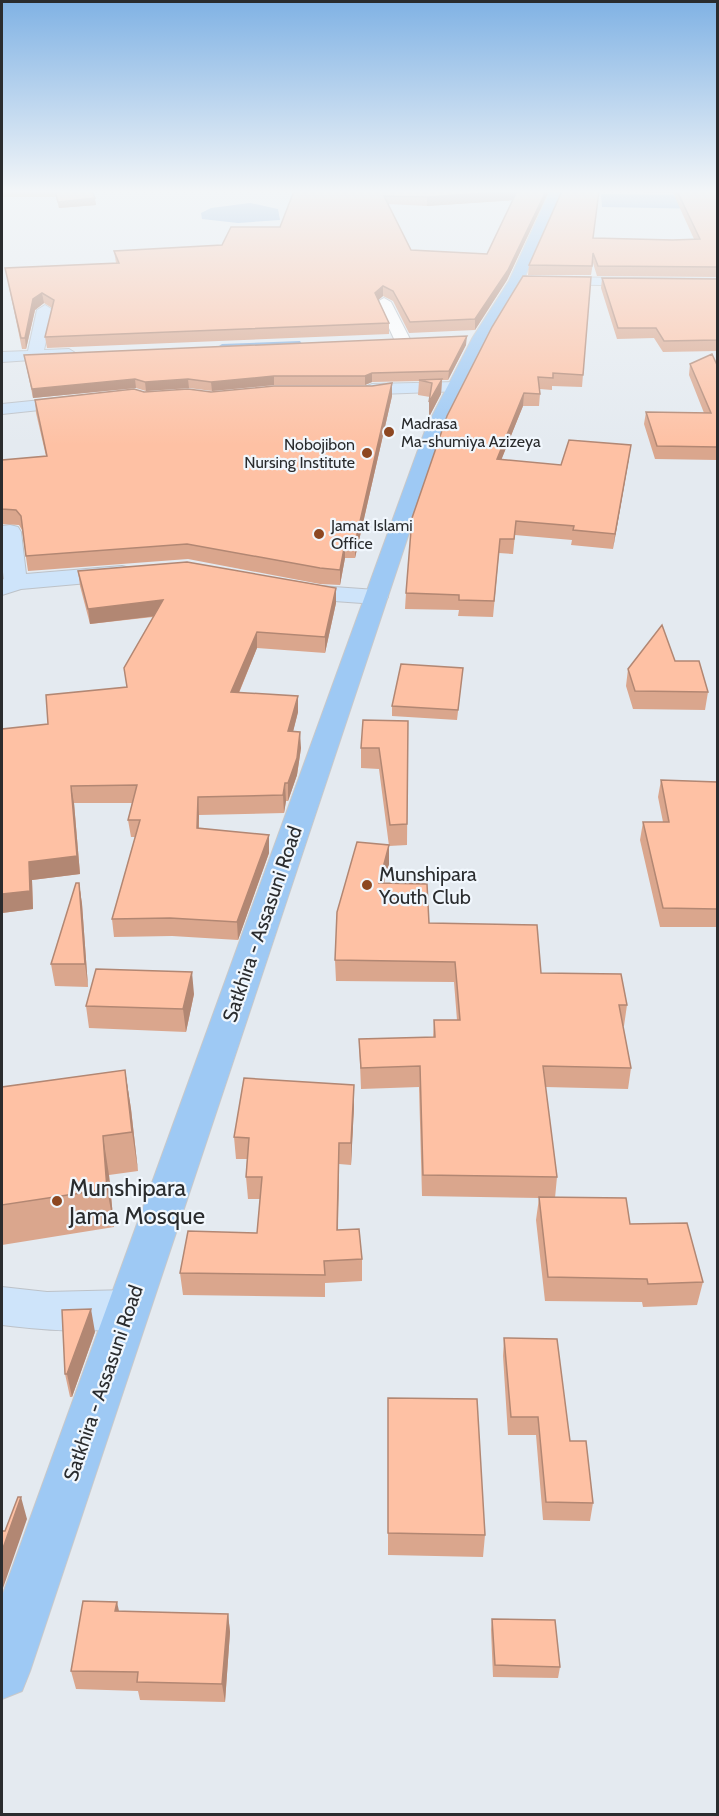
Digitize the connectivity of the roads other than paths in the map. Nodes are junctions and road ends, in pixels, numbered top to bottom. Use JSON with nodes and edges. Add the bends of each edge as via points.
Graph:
{"nodes":[{"id":1,"x":518,"y":276,"type":"edge"},
{"id":2,"x":516,"y":281,"type":"junction"},
{"id":3,"x":717,"y":283,"type":"edge"},
{"id":4,"x":384,"y":302,"type":"edge"},
{"id":5,"x":45,"y":310,"type":"edge"},
{"id":6,"x":380,"y":341,"type":"edge"},
{"id":7,"x":408,"y":341,"type":"joint"},
{"id":8,"x":86,"y":353,"type":"edge"},
{"id":9,"x":35,"y":355,"type":"junction"},
{"id":10,"x":2,"y":357,"type":"edge"},
{"id":11,"x":456,"y":387,"type":"junction"},
{"id":12,"x":336,"y":393,"type":"edge"},
{"id":13,"x":101,"y":399,"type":"edge"},
{"id":14,"x":2,"y":409,"type":"edge"},
{"id":15,"x":2,"y":532,"type":"edge"},
{"id":16,"x":148,"y":571,"type":"edge"},
{"id":17,"x":270,"y":584,"type":"edge"},
{"id":18,"x":9,"y":585,"type":"edge"},
{"id":19,"x":376,"y":597,"type":"junction"},
{"id":20,"x":2,"y":1306,"type":"edge"},
{"id":21,"x":128,"y":1309,"type":"junction"},
{"id":22,"x":2,"y":1671,"type":"edge"}],
"edges":[{"from":1,"to":2,"type":"main road","name":"Satkhira - Assasuni Road"},
{"from":2,"to":3,"type":"street"},
{"from":2,"to":11,"type":"main road","name":"Satkhira - Assasuni Road","via":[[469,338]]},
{"from":4,"to":7,"type":"street"},
{"from":5,"to":9,"type":"street"},
{"from":6,"to":7,"type":"street"},
{"from":8,"to":9,"type":"street"},
{"from":9,"to":10,"type":"street"},
{"from":11,"to":12,"type":"street"},
{"from":11,"to":19,"type":"main road","name":"Satkhira - Assasuni Road","via":[[435,428]]},
{"from":13,"to":14,"type":"street"},
{"from":15,"to":18,"type":"street","via":[[9,532],[14,564]]},
{"from":16,"to":18,"type":"street"},
{"from":17,"to":19,"type":"street"},
{"from":19,"to":21,"type":"main road","name":"Satkhira - Assasuni Road"},
{"from":20,"to":21,"type":"street","via":[[47,1311]]},
{"from":21,"to":22,"type":"main road","name":"Satkhira - Assasuni Road"}]}
